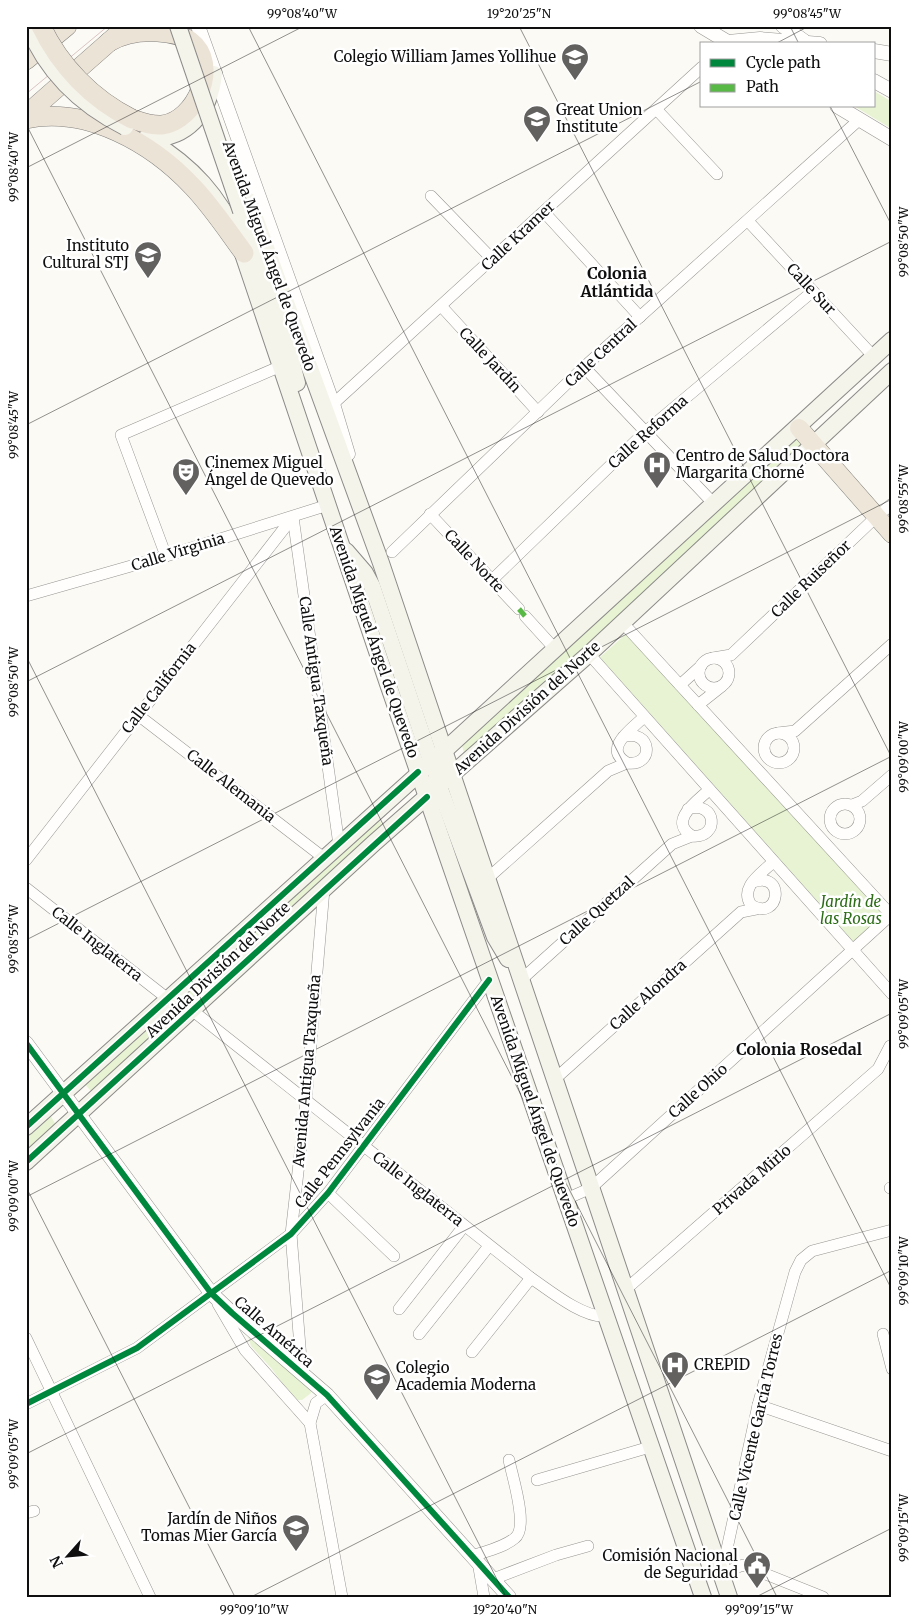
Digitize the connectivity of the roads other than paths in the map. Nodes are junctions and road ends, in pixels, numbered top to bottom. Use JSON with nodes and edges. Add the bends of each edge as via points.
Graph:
{"nodes":[{"id":1,"x":28,"y":26,"type":"edge"},
{"id":2,"x":42,"y":26,"type":"edge"},
{"id":3,"x":67,"y":26,"type":"edge"},
{"id":4,"x":128,"y":26,"type":"edge"},
{"id":5,"x":178,"y":26,"type":"edge"},
{"id":6,"x":189,"y":26,"type":"edge"},
{"id":7,"x":198,"y":26,"type":"edge"},
{"id":8,"x":693,"y":26,"type":"edge"},
{"id":9,"x":783,"y":26,"type":"edge"},
{"id":10,"x":702,"y":27,"type":"edge"},
{"id":11,"x":26,"y":41,"type":"edge"},
{"id":12,"x":109,"y":42,"type":"junction"},
{"id":13,"x":726,"y":42,"type":"edge"},
{"id":14,"x":736,"y":42,"type":"edge"},
{"id":15,"x":795,"y":42,"type":"edge"},
{"id":16,"x":806,"y":42,"type":"edge"},
{"id":17,"x":876,"y":52,"type":"edge"},
{"id":18,"x":892,"y":54,"type":"edge"},
{"id":19,"x":26,"y":60,"type":"edge"},
{"id":20,"x":700,"y":69,"type":"edge"},
{"id":21,"x":214,"y":74,"type":"junction"},
{"id":22,"x":876,"y":82,"type":"edge"},
{"id":23,"x":892,"y":91,"type":"edge"},
{"id":24,"x":841,"y":108,"type":"edge"},
{"id":25,"x":657,"y":110,"type":"junction"},
{"id":26,"x":26,"y":115,"type":"edge"},
{"id":27,"x":26,"y":119,"type":"edge"},
{"id":28,"x":860,"y":119,"type":"junction"},
{"id":29,"x":128,"y":123,"type":"junction"},
{"id":30,"x":146,"y":138,"type":"junction"},
{"id":31,"x":892,"y":139,"type":"edge"},
{"id":32,"x":717,"y":174,"type":"dead end"},
{"id":33,"x":432,"y":196,"type":"dead end"},
{"id":34,"x":244,"y":206,"type":"junction"},
{"id":35,"x":544,"y":212,"type":"junction"},
{"id":36,"x":748,"y":221,"type":"junction"},
{"id":37,"x":244,"y":253,"type":"junction"},
{"id":38,"x":493,"y":260,"type":"junction"},
{"id":39,"x":812,"y":292,"type":"junction"},
{"id":40,"x":442,"y":307,"type":"junction"},
{"id":41,"x":640,"y":316,"type":"junction"},
{"id":42,"x":892,"y":340,"type":"edge"},
{"id":43,"x":874,"y":357,"type":"junction"},
{"id":44,"x":281,"y":366,"type":"junction"},
{"id":45,"x":584,"y":367,"type":"junction"},
{"id":46,"x":892,"y":371,"type":"edge"},
{"id":47,"x":333,"y":404,"type":"junction"},
{"id":48,"x":538,"y":412,"type":"junction"},
{"id":49,"x":799,"y":428,"type":"junction"},
{"id":50,"x":645,"y":432,"type":"junction"},
{"id":51,"x":814,"y":444,"type":"junction"},
{"id":52,"x":316,"y":470,"type":"junction"},
{"id":53,"x":351,"y":484,"type":"junction"},
{"id":54,"x":714,"y":504,"type":"junction"},
{"id":55,"x":892,"y":504,"type":"edge"},
{"id":56,"x":328,"y":505,"type":"junction"},
{"id":57,"x":430,"y":514,"type":"junction"},
{"id":58,"x":293,"y":517,"type":"junction"},
{"id":59,"x":876,"y":517,"type":"junction"},
{"id":60,"x":892,"y":534,"type":"edge"},
{"id":61,"x":341,"y":545,"type":"junction"},
{"id":62,"x":392,"y":552,"type":"dead end"},
{"id":63,"x":166,"y":556,"type":"junction"},
{"id":64,"x":492,"y":580,"type":"junction"},
{"id":65,"x":26,"y":596,"type":"edge"},
{"id":66,"x":622,"y":622,"type":"junction"},
{"id":67,"x":892,"y":644,"type":"edge"},
{"id":68,"x":555,"y":649,"type":"junction"},
{"id":69,"x":589,"y":654,"type":"junction"},
{"id":70,"x":731,"y":655,"type":"junction"},
{"id":71,"x":713,"y":658,"type":"junction"},
{"id":72,"x":701,"y":666,"type":"junction"},
{"id":73,"x":729,"y":674,"type":"junction"},
{"id":74,"x":680,"y":685,"type":"junction"},
{"id":75,"x":722,"y":686,"type":"junction"},
{"id":76,"x":698,"y":705,"type":"junction"},
{"id":77,"x":138,"y":714,"type":"junction"},
{"id":78,"x":644,"y":718,"type":"junction"},
{"id":79,"x":795,"y":731,"type":"junction"},
{"id":80,"x":778,"y":733,"type":"junction"},
{"id":81,"x":623,"y":737,"type":"junction"},
{"id":82,"x":664,"y":739,"type":"junction"},
{"id":83,"x":764,"y":747,"type":"junction"},
{"id":84,"x":617,"y":748,"type":"junction"},
{"id":85,"x":794,"y":749,"type":"junction"},
{"id":86,"x":445,"y":750,"type":"junction"},
{"id":87,"x":644,"y":758,"type":"junction"},
{"id":88,"x":431,"y":761,"type":"junction"},
{"id":89,"x":748,"y":761,"type":"junction"},
{"id":90,"x":626,"y":764,"type":"junction"},
{"id":91,"x":780,"y":764,"type":"junction"},
{"id":92,"x":608,"y":771,"type":"junction"},
{"id":93,"x":418,"y":772,"type":"junction"},
{"id":94,"x":453,"y":775,"type":"junction"},
{"id":95,"x":892,"y":775,"type":"edge"},
{"id":96,"x":764,"y":779,"type":"junction"},
{"id":97,"x":440,"y":786,"type":"junction"},
{"id":98,"x":709,"y":790,"type":"junction"},
{"id":99,"x":427,"y":797,"type":"junction"},
{"id":100,"x":857,"y":806,"type":"junction"},
{"id":101,"x":688,"y":809,"type":"junction"},
{"id":102,"x":728,"y":812,"type":"junction"},
{"id":103,"x":830,"y":817,"type":"junction"},
{"id":104,"x":682,"y":820,"type":"junction"},
{"id":105,"x":710,"y":830,"type":"junction"},
{"id":106,"x":814,"y":832,"type":"junction"},
{"id":107,"x":846,"y":834,"type":"junction"},
{"id":108,"x":692,"y":836,"type":"junction"},
{"id":109,"x":672,"y":844,"type":"junction"},
{"id":110,"x":339,"y":845,"type":"junction"},
{"id":111,"x":829,"y":849,"type":"junction"},
{"id":112,"x":324,"y":858,"type":"junction"},
{"id":113,"x":26,"y":860,"type":"edge"},
{"id":114,"x":773,"y":862,"type":"junction"},
{"id":115,"x":487,"y":879,"type":"junction"},
{"id":116,"x":753,"y":882,"type":"junction"},
{"id":117,"x":793,"y":884,"type":"junction"},
{"id":118,"x":26,"y":888,"type":"edge"},
{"id":119,"x":324,"y":889,"type":"junction"},
{"id":120,"x":746,"y":893,"type":"junction"},
{"id":121,"x":774,"y":903,"type":"junction"},
{"id":122,"x":756,"y":908,"type":"junction"},
{"id":123,"x":741,"y":912,"type":"junction"},
{"id":124,"x":891,"y":915,"type":"edge"},
{"id":125,"x":852,"y":950,"type":"junction"},
{"id":126,"x":522,"y":979,"type":"junction"},
{"id":127,"x":489,"y":980,"type":"junction"},
{"id":128,"x":892,"y":994,"type":"edge"},
{"id":129,"x":168,"y":999,"type":"junction"},
{"id":130,"x":193,"y":1011,"type":"junction"},
{"id":131,"x":26,"y":1043,"type":"edge"},
{"id":132,"x":891,"y":1046,"type":"edge"},
{"id":133,"x":892,"y":1063,"type":"edge"},
{"id":134,"x":878,"y":1069,"type":"junction"},
{"id":135,"x":555,"y":1079,"type":"junction"},
{"id":136,"x":63,"y":1093,"type":"junction"},
{"id":137,"x":306,"y":1101,"type":"junction"},
{"id":138,"x":79,"y":1115,"type":"junction"},
{"id":139,"x":26,"y":1127,"type":"edge"},
{"id":140,"x":362,"y":1145,"type":"junction"},
{"id":141,"x":26,"y":1162,"type":"edge"},
{"id":142,"x":591,"y":1188,"type":"junction"},
{"id":143,"x":328,"y":1193,"type":"junction"},
{"id":144,"x":566,"y":1200,"type":"junction"},
{"id":145,"x":464,"y":1226,"type":"junction"},
{"id":146,"x":892,"y":1230,"type":"edge"},
{"id":147,"x":291,"y":1234,"type":"junction"},
{"id":148,"x":489,"y":1246,"type":"junction"},
{"id":149,"x":394,"y":1256,"type":"dead end"},
{"id":150,"x":530,"y":1278,"type":"junction"},
{"id":151,"x":626,"y":1290,"type":"junction"},
{"id":152,"x":211,"y":1293,"type":"junction"},
{"id":153,"x":399,"y":1309,"type":"dead end"},
{"id":154,"x":604,"y":1316,"type":"junction"},
{"id":155,"x":420,"y":1334,"type":"dead end"},
{"id":156,"x":883,"y":1334,"type":"dead end"},
{"id":157,"x":26,"y":1338,"type":"edge"},
{"id":158,"x":472,"y":1352,"type":"dead end"},
{"id":159,"x":892,"y":1369,"type":"edge"},
{"id":160,"x":302,"y":1372,"type":"junction"},
{"id":161,"x":51,"y":1392,"type":"junction"},
{"id":162,"x":327,"y":1395,"type":"junction"},
{"id":163,"x":26,"y":1404,"type":"edge"},
{"id":164,"x":758,"y":1405,"type":"junction"},
{"id":165,"x":310,"y":1423,"type":"junction"},
{"id":166,"x":650,"y":1447,"type":"junction"},
{"id":167,"x":892,"y":1451,"type":"edge"},
{"id":168,"x":509,"y":1460,"type":"dead end"},
{"id":169,"x":537,"y":1480,"type":"dead end"},
{"id":170,"x":588,"y":1546,"type":"dead end"},
{"id":171,"x":475,"y":1559,"type":"junction"},
{"id":172,"x":721,"y":1574,"type":"junction"},
{"id":173,"x":493,"y":1579,"type":"junction"},
{"id":174,"x":150,"y":1597,"type":"edge"},
{"id":175,"x":342,"y":1597,"type":"edge"},
{"id":176,"x":484,"y":1597,"type":"edge"},
{"id":177,"x":509,"y":1597,"type":"edge"},
{"id":178,"x":703,"y":1597,"type":"edge"},
{"id":179,"x":729,"y":1597,"type":"edge"},
{"id":180,"x":823,"y":1597,"type":"edge"}],
"edges":[{"from":1,"to":29,"type":"main road","name":"Avenida Miguel Ángel de Quevedo","bridge":true,"via":[[45,59],[64,84],[87,105]]},
{"from":2,"to":11,"type":"main road"},
{"from":2,"to":29,"type":"highway","bridge":true,"via":[[54,50],[78,80]]},
{"from":3,"to":19,"type":"highway"},
{"from":4,"to":12,"type":"highway"},
{"from":5,"to":34,"type":"main road","bridge":true},
{"from":6,"to":34,"type":"main road","name":"Avenida Miguel Ángel de Quevedo"},
{"from":7,"to":21,"type":"street","name":"Avenida Miguel Ángel de Quevedo"},
{"from":8,"to":10,"type":"street"},
{"from":9,"to":16,"type":"street"},
{"from":10,"to":13,"type":"street"},
{"from":12,"to":26,"type":"highway"},
{"from":12,"to":29,"type":"highway","via":[[138,32],[172,34],[190,41],[202,58],[202,86],[185,114],[161,125]]},
{"from":14,"to":15,"type":"street","via":[[760,39]]},
{"from":17,"to":18,"type":"street"},
{"from":20,"to":25,"type":"street","name":"Calle Kramer"},
{"from":21,"to":30,"type":"main road","via":[[208,101],[194,123],[176,135]]},
{"from":21,"to":34,"type":"street","name":"Avenida Miguel Ángel de Quevedo"},
{"from":22,"to":23,"type":"street"},
{"from":24,"to":28,"type":"street"},
{"from":25,"to":32,"type":"street"},
{"from":25,"to":35,"type":"street","name":"Calle Kramer"},
{"from":27,"to":37,"type":"highway","via":[[44,115],[80,119],[144,147],[173,167],[193,187]]},
{"from":28,"to":31,"type":"street"},
{"from":28,"to":36,"type":"street","name":"Calle Central"},
{"from":29,"to":30,"type":"main road","name":"Avenida Miguel Ángel de Quevedo"},
{"from":30,"to":34,"type":"main road","name":"Avenida Miguel Ángel de Quevedo","via":[[193,171],[215,196]]},
{"from":33,"to":38,"type":"street"},
{"from":34,"to":37,"type":"main road","name":"Avenida Miguel Ángel de Quevedo"},
{"from":34,"to":47,"type":"street","name":"Avenida Miguel Ángel de Quevedo"},
{"from":34,"to":52,"type":"main road","via":[[306,412]]},
{"from":34,"to":53,"type":"main road","name":"Avenida Miguel Ángel de Quevedo"},
{"from":35,"to":38,"type":"street","name":"Calle Kramer"},
{"from":35,"to":41,"type":"street"},
{"from":36,"to":39,"type":"street","name":"Calle Sur"},
{"from":36,"to":41,"type":"street","name":"Calle Central"},
{"from":37,"to":44,"type":"main road","name":"Avenida Miguel Ángel de Quevedo"},
{"from":38,"to":40,"type":"street","name":"Calle Kramer"},
{"from":39,"to":43,"type":"street","name":"Calle Sur"},
{"from":39,"to":50,"type":"street","name":"Calle Reforma"},
{"from":40,"to":47,"type":"street","name":"Calle Kramer"},
{"from":40,"to":48,"type":"street","name":"Calle Jardín"},
{"from":41,"to":45,"type":"street","name":"Calle Central"},
{"from":42,"to":43,"type":"main road","name":"Avenida División del Norte"},
{"from":43,"to":49,"type":"main road","name":"Avenida División del Norte"},
{"from":44,"to":52,"type":"main road","name":"Avenida Miguel Ángel de Quevedo"},
{"from":44,"to":63,"type":"street","via":[[121,435]]},
{"from":45,"to":48,"type":"street","name":"Calle Central"},
{"from":45,"to":50,"type":"street"},
{"from":46,"to":51,"type":"main road","name":"Avenida División del Norte"},
{"from":47,"to":53,"type":"street","name":"Avenida Miguel Ángel de Quevedo","via":[[351,464]]},
{"from":48,"to":57,"type":"street","name":"Calle Central"},
{"from":49,"to":51,"type":"main road"},
{"from":49,"to":54,"type":"main road","name":"Avenida División del Norte"},
{"from":50,"to":54,"type":"street"},
{"from":50,"to":64,"type":"street","name":"Calle Reforma"},
{"from":51,"to":59,"type":"main road"},
{"from":51,"to":66,"type":"main road","name":"Avenida División del Norte"},
{"from":52,"to":56,"type":"main road","name":"Avenida Miguel Ángel de Quevedo"},
{"from":53,"to":86,"type":"main road","name":"Avenida Miguel Ángel de Quevedo"},
{"from":54,"to":68,"type":"main road","name":"Avenida División del Norte"},
{"from":55,"to":59,"type":"street","name":"Calle Ruiseñor"},
{"from":56,"to":58,"type":"street","name":"Calle Virginia"},
{"from":56,"to":61,"type":"main road","name":"Avenida Miguel Ángel de Quevedo"},
{"from":57,"to":62,"type":"street","name":"Calle Central"},
{"from":57,"to":64,"type":"street","name":"Calle Norte"},
{"from":58,"to":63,"type":"street","name":"Calle Virginia"},
{"from":58,"to":77,"type":"street","name":"Calle California"},
{"from":58,"to":110,"type":"street","name":"Calle Antigua Taxqueña"},
{"from":59,"to":60,"type":"main road"},
{"from":59,"to":70,"type":"street","name":"Calle Ruiseñor"},
{"from":61,"to":88,"type":"main road","via":[[372,586]]},
{"from":61,"to":93,"type":"main road","name":"Avenida Miguel Ángel de Quevedo"},
{"from":63,"to":65,"type":"street","name":"Calle Virginia"},
{"from":64,"to":68,"type":"street","name":"Calle Norte"},
{"from":66,"to":69,"type":"main road","name":"Avenida División del Norte"},
{"from":66,"to":74,"type":"street"},
{"from":67,"to":79,"type":"street"},
{"from":68,"to":86,"type":"main road","name":"Avenida División del Norte"},
{"from":69,"to":78,"type":"street"},
{"from":69,"to":94,"type":"main road","name":"Avenida División del Norte"},
{"from":70,"to":71,"type":"street"},
{"from":70,"to":73,"type":"street"},
{"from":71,"to":72,"type":"street"},
{"from":71,"to":73,"type":"street","via":[[727,666]]},
{"from":72,"to":74,"type":"street"},
{"from":72,"to":75,"type":"street","via":[[700,678],[704,684],[716,688]]},
{"from":73,"to":75,"type":"street"},
{"from":74,"to":76,"type":"street"},
{"from":75,"to":76,"type":"street"},
{"from":76,"to":89,"type":"street"},
{"from":77,"to":112,"type":"street","name":"Calle Alemania"},
{"from":77,"to":113,"type":"street","name":"Calle California"},
{"from":78,"to":81,"type":"street"},
{"from":78,"to":82,"type":"street"},
{"from":79,"to":80,"type":"street"},
{"from":79,"to":85,"type":"street"},
{"from":80,"to":83,"type":"street","via":[[766,740]]},
{"from":80,"to":85,"type":"street","via":[[792,741]]},
{"from":81,"to":84,"type":"street"},
{"from":81,"to":87,"type":"street","via":[[631,734],[645,742]]},
{"from":82,"to":87,"type":"street"},
{"from":82,"to":98,"type":"street"},
{"from":83,"to":89,"type":"street"},
{"from":83,"to":91,"type":"street","via":[[768,759]]},
{"from":84,"to":90,"type":"street"},
{"from":84,"to":92,"type":"street"},
{"from":85,"to":91,"type":"street","via":[[787,761]]},
{"from":86,"to":88,"type":"main road","name":"Avenida División del Norte"},
{"from":86,"to":94,"type":"main road","name":"Avenida Miguel Ángel de Quevedo"},
{"from":87,"to":90,"type":"street"},
{"from":88,"to":93,"type":"main road","name":"Avenida División del Norte"},
{"from":88,"to":94,"type":"main road","via":[[440,771]]},
{"from":89,"to":96,"type":"street"},
{"from":90,"to":92,"type":"street"},
{"from":91,"to":96,"type":"street"},
{"from":92,"to":115,"type":"street"},
{"from":93,"to":97,"type":"main road","via":[[433,775]]},
{"from":93,"to":99,"type":"main road","name":"Avenida Miguel Ángel de Quevedo"},
{"from":93,"to":110,"type":"main road","name":"Avenida División del Norte"},
{"from":94,"to":97,"type":"main road","name":"Avenida División del Norte"},
{"from":94,"to":115,"type":"main road","name":"Avenida Miguel Ángel de Quevedo"},
{"from":95,"to":100,"type":"street"},
{"from":96,"to":106,"type":"street"},
{"from":97,"to":99,"type":"main road","name":"Avenida División del Norte"},
{"from":97,"to":126,"type":"main road","via":[[498,944]]},
{"from":98,"to":101,"type":"street"},
{"from":98,"to":102,"type":"street"},
{"from":99,"to":119,"type":"main road","name":"Avenida División del Norte"},
{"from":99,"to":127,"type":"main road","name":"Avenida Miguel Ángel de Quevedo"},
{"from":100,"to":103,"type":"street","via":[[838,805]]},
{"from":100,"to":107,"type":"street","via":[[858,826]]},
{"from":101,"to":104,"type":"street"},
{"from":101,"to":105,"type":"street","via":[[704,808],[710,814]]},
{"from":102,"to":105,"type":"street"},
{"from":102,"to":114,"type":"street"},
{"from":103,"to":106,"type":"street"},
{"from":103,"to":107,"type":"street","via":[[834,829]]},
{"from":104,"to":108,"type":"street","via":[[683,827]]},
{"from":104,"to":109,"type":"street","name":"Calle Quetzal"},
{"from":105,"to":108,"type":"street"},
{"from":106,"to":111,"type":"street"},
{"from":107,"to":111,"type":"street"},
{"from":108,"to":109,"type":"street","name":"Calle Quetzal"},
{"from":109,"to":126,"type":"street","name":"Calle Quetzal"},
{"from":110,"to":112,"type":"main road","name":"Avenida División del Norte"},
{"from":111,"to":124,"type":"street"},
{"from":112,"to":129,"type":"main road","name":"Avenida División del Norte"},
{"from":114,"to":116,"type":"street"},
{"from":114,"to":117,"type":"street"},
{"from":115,"to":126,"type":"main road","name":"Avenida Miguel Ángel de Quevedo"},
{"from":116,"to":120,"type":"street"},
{"from":116,"to":121,"type":"street","via":[[760,879],[774,887]]},
{"from":117,"to":121,"type":"street"},
{"from":117,"to":125,"type":"street"},
{"from":118,"to":129,"type":"street","name":"Calle Inglaterra"},
{"from":119,"to":130,"type":"main road","name":"Avenida División del Norte"},
{"from":119,"to":137,"type":"street","name":"Avenida Antigua Taxqueña"},
{"from":120,"to":122,"type":"street"},
{"from":120,"to":123,"type":"street"},
{"from":121,"to":122,"type":"street","via":[[769,907]]},
{"from":122,"to":123,"type":"street","name":"Calle Alondra"},
{"from":123,"to":135,"type":"street","name":"Calle Alondra"},
{"from":124,"to":125,"type":"street","name":"Calle Ohio"},
{"from":125,"to":128,"type":"street"},
{"from":125,"to":142,"type":"street","name":"Calle Ohio"},
{"from":126,"to":135,"type":"main road","name":"Avenida Miguel Ángel de Quevedo"},
{"from":127,"to":140,"type":"street","name":"Calle Pennsylvania"},
{"from":127,"to":144,"type":"main road","name":"Avenida Miguel Ángel de Quevedo"},
{"from":129,"to":136,"type":"main road","name":"Avenida División del Norte"},
{"from":130,"to":137,"type":"street","name":"Calle Inglaterra"},
{"from":130,"to":138,"type":"main road","name":"Avenida División del Norte"},
{"from":131,"to":136,"type":"street","name":"Calle América"},
{"from":132,"to":134,"type":"street","name":"Privada Mirlo"},
{"from":133,"to":134,"type":"street","name":"Privada Mirlo"},
{"from":134,"to":151,"type":"street","name":"Privada Mirlo"},
{"from":135,"to":142,"type":"main road","name":"Avenida Miguel Ángel de Quevedo"},
{"from":136,"to":138,"type":"street","name":"Calle América"},
{"from":136,"to":139,"type":"main road","name":"Avenida División del Norte"},
{"from":137,"to":140,"type":"street","name":"Calle Inglaterra"},
{"from":137,"to":147,"type":"street","name":"Avenida Antigua Taxqueña"},
{"from":138,"to":141,"type":"main road","name":"Avenida División del Norte"},
{"from":138,"to":152,"type":"street","name":"Calle América"},
{"from":140,"to":143,"type":"street","name":"Calle Pennsylvania"},
{"from":140,"to":145,"type":"street","name":"Calle Inglaterra"},
{"from":142,"to":144,"type":"street","name":"Calle Ohio"},
{"from":142,"to":151,"type":"main road","name":"Avenida Miguel Ángel de Quevedo"},
{"from":143,"to":147,"type":"street","name":"Calle Pennsylvania"},
{"from":143,"to":149,"type":"street"},
{"from":144,"to":154,"type":"main road","name":"Avenida Miguel Ángel de Quevedo"},
{"from":145,"to":148,"type":"street","name":"Calle Inglaterra"},
{"from":145,"to":153,"type":"street"},
{"from":146,"to":164,"type":"street","name":"Calle Vicente García Torres","via":[[812,1251],[801,1260]]},
{"from":147,"to":152,"type":"street","name":"Calle Pennsylvania"},
{"from":147,"to":160,"type":"street","name":"Avenida Antigua Taxqueña"},
{"from":148,"to":150,"type":"street","name":"Calle Inglaterra"},
{"from":148,"to":155,"type":"street"},
{"from":150,"to":154,"type":"street","name":"Calle Inglaterra","via":[[584,1312],[596,1317]]},
{"from":150,"to":158,"type":"street"},
{"from":151,"to":172,"type":"main road","name":"Avenida Miguel Ángel de Quevedo"},
{"from":152,"to":160,"type":"street","name":"Calle América"},
{"from":152,"to":161,"type":"street","name":"Calle Pennsylvania","via":[[137,1348]]},
{"from":152,"to":165,"type":"street","via":[[245,1350]]},
{"from":154,"to":166,"type":"main road","name":"Avenida Miguel Ángel de Quevedo"},
{"from":156,"to":159,"type":"street"},
{"from":157,"to":161,"type":"street"},
{"from":160,"to":162,"type":"street","name":"Calle América"},
{"from":161,"to":163,"type":"street","name":"Calle Pennsylvania"},
{"from":161,"to":174,"type":"street"},
{"from":162,"to":165,"type":"street","via":[[316,1403]]},
{"from":162,"to":171,"type":"street","name":"Calle América"},
{"from":164,"to":167,"type":"street"},
{"from":164,"to":172,"type":"street","name":"Calle Vicente García Torres"},
{"from":165,"to":175,"type":"street"},
{"from":166,"to":169,"type":"street"},
{"from":166,"to":178,"type":"main road","name":"Avenida Miguel Ángel de Quevedo"},
{"from":168,"to":171,"type":"street","via":[[521,1530],[516,1538]]},
{"from":170,"to":173,"type":"street"},
{"from":171,"to":173,"type":"street","name":"Calle América"},
{"from":171,"to":176,"type":"street"},
{"from":172,"to":179,"type":"main road","name":"Avenida Miguel Ángel de Quevedo"},
{"from":172,"to":180,"type":"street","via":[[743,1565]]},
{"from":173,"to":177,"type":"street","name":"Calle América"}]}
